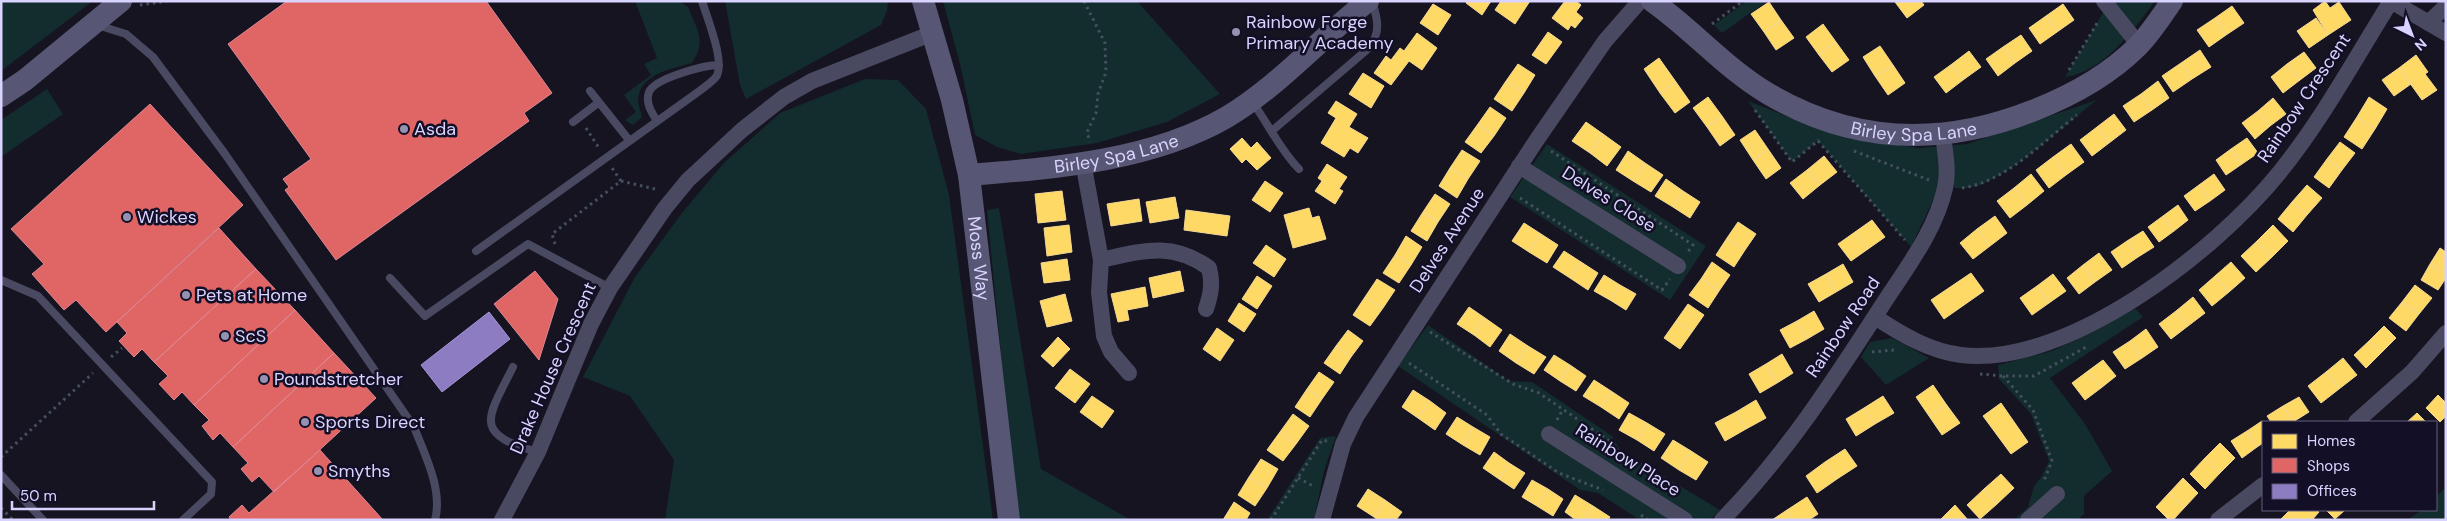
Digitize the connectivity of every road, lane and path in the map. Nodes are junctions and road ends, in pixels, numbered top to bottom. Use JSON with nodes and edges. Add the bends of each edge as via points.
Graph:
{"nodes":[{"id":1,"x":120,"y":1,"type":"edge"},
{"id":2,"x":702,"y":1,"type":"edge"},
{"id":3,"x":923,"y":1,"type":"edge"},
{"id":4,"x":1084,"y":1,"type":"edge"},
{"id":5,"x":1368,"y":1,"type":"edge"},
{"id":6,"x":1372,"y":1,"type":"edge"},
{"id":7,"x":1640,"y":1,"type":"edge"},
{"id":8,"x":1743,"y":1,"type":"edge"},
{"id":9,"x":2172,"y":1,"type":"edge"},
{"id":10,"x":2391,"y":1,"type":"edge"},
{"id":11,"x":1662,"y":4,"type":"edge"},
{"id":12,"x":2105,"y":4,"type":"edge"},
{"id":13,"x":2446,"y":6,"type":"edge"},
{"id":14,"x":2428,"y":22,"type":"junction"},
{"id":15,"x":94,"y":24,"type":"junction"},
{"id":16,"x":933,"y":33,"type":"junction"},
{"id":17,"x":2446,"y":33,"type":"edge"},
{"id":18,"x":1698,"y":39,"type":"junction"},
{"id":19,"x":2139,"y":45,"type":"junction"},
{"id":20,"x":720,"y":65,"type":"junction"},
{"id":21,"x":2081,"y":89,"type":"junction"},
{"id":22,"x":590,"y":91,"type":"dead end"},
{"id":23,"x":1,"y":96,"type":"edge"},
{"id":24,"x":1251,"y":100,"type":"junction"},
{"id":25,"x":598,"y":103,"type":"junction"},
{"id":26,"x":573,"y":122,"type":"dead end"},
{"id":27,"x":657,"y":122,"type":"junction"},
{"id":28,"x":1273,"y":130,"type":"junction"},
{"id":29,"x":1943,"y":135,"type":"junction"},
{"id":30,"x":629,"y":140,"type":"junction"},
{"id":31,"x":1818,"y":141,"type":"dead end"},
{"id":32,"x":1089,"y":161,"type":"junction"},
{"id":33,"x":1518,"y":166,"type":"junction"},
{"id":34,"x":1299,"y":169,"type":"dead end"},
{"id":35,"x":970,"y":175,"type":"junction"},
{"id":36,"x":622,"y":181,"type":"dead end"},
{"id":37,"x":676,"y":194,"type":"junction"},
{"id":38,"x":476,"y":251,"type":"dead end"},
{"id":39,"x":1916,"y":252,"type":"junction"},
{"id":40,"x":1101,"y":260,"type":"junction"},
{"id":41,"x":1678,"y":266,"type":"dead end"},
{"id":42,"x":390,"y":278,"type":"dead end"},
{"id":43,"x":1,"y":280,"type":"edge"},
{"id":44,"x":610,"y":288,"type":"junction"},
{"id":45,"x":1206,"y":309,"type":"dead end"},
{"id":46,"x":1875,"y":317,"type":"junction"},
{"id":47,"x":1417,"y":323,"type":"junction"},
{"id":48,"x":2446,"y":333,"type":"edge"},
{"id":49,"x":122,"y":348,"type":"dead end"},
{"id":50,"x":1997,"y":354,"type":"junction"},
{"id":51,"x":1396,"y":355,"type":"junction"},
{"id":52,"x":103,"y":364,"type":"junction"},
{"id":53,"x":513,"y":367,"type":"dead end"},
{"id":54,"x":1129,"y":373,"type":"dead end"},
{"id":55,"x":2357,"y":421,"type":"edge"},
{"id":56,"x":1549,"y":434,"type":"dead end"},
{"id":57,"x":1343,"y":444,"type":"junction"},
{"id":58,"x":538,"y":452,"type":"junction"},
{"id":59,"x":1,"y":457,"type":"edge"},
{"id":60,"x":1629,"y":462,"type":"dead end"},
{"id":61,"x":2,"y":476,"type":"edge"},
{"id":62,"x":2262,"y":486,"type":"edge"},
{"id":63,"x":1605,"y":491,"type":"dead end"},
{"id":64,"x":2057,"y":494,"type":"dead end"},
{"id":65,"x":1,"y":508,"type":"edge"},
{"id":66,"x":1634,"y":510,"type":"dead end"},
{"id":67,"x":2033,"y":515,"type":"edge"},
{"id":68,"x":13,"y":520,"type":"edge"},
{"id":69,"x":43,"y":520,"type":"edge"},
{"id":70,"x":183,"y":520,"type":"edge"},
{"id":71,"x":435,"y":520,"type":"edge"},
{"id":72,"x":502,"y":520,"type":"edge"},
{"id":73,"x":1009,"y":520,"type":"edge"},
{"id":74,"x":1271,"y":520,"type":"edge"},
{"id":75,"x":1322,"y":520,"type":"edge"},
{"id":76,"x":1648,"y":520,"type":"edge"},
{"id":77,"x":1685,"y":520,"type":"edge"},
{"id":78,"x":1722,"y":520,"type":"edge"},
{"id":79,"x":2218,"y":520,"type":"edge"}],
"edges":[{"from":1,"to":15,"type":"street"},
{"from":2,"to":20,"type":"lane"},
{"from":3,"to":16,"type":"street","name":"Moss Way"},
{"from":4,"to":32,"type":"path","via":[[1105,43],[1106,72],[1098,94],[1096,113],[1087,132]]},
{"from":5,"to":24,"type":"street","name":"Birley Spa Lane"},
{"from":6,"to":28,"type":"lane","via":[[1378,20],[1372,44]]},
{"from":7,"to":33,"type":"street","name":"Delves Avenue","via":[[1605,41]]},
{"from":8,"to":18,"type":"path","via":[[1709,26]]},
{"from":9,"to":19,"type":"street","name":"Birley Spa Lane"},
{"from":10,"to":14,"type":"street"},
{"from":10,"to":50,"type":"street","name":"Rainbow Crescent","via":[[2306,136],[2258,199],[2224,231],[2155,284],[2097,321],[2053,340]]},
{"from":11,"to":18,"type":"street","name":"Birley Spa Lane"},
{"from":12,"to":19,"type":"street"},
{"from":12,"to":21,"type":"path","via":[[2065,77]]},
{"from":13,"to":14,"type":"street"},
{"from":14,"to":17,"type":"street"},
{"from":15,"to":23,"type":"street"},
{"from":15,"to":71,"type":"lane","via":[[126,34],[153,57],[225,154],[414,427],[431,470],[438,510]]},
{"from":16,"to":35,"type":"street","name":"Moss Way"},
{"from":16,"to":37,"type":"street","name":"Drake House Crescent","via":[[812,81],[784,97],[721,147]]},
{"from":18,"to":29,"type":"street","name":"Birley Spa Lane","via":[[1767,93],[1801,111],[1873,132]]},
{"from":19,"to":21,"type":"street","name":"Birley Spa Lane"},
{"from":20,"to":27,"type":"lane","via":[[716,76]]},
{"from":20,"to":27,"type":"lane","via":[[706,65],[654,86],[650,91],[649,105]]},
{"from":21,"to":29,"type":"street","name":"Birley Spa Lane","via":[[2010,120]]},
{"from":22,"to":25,"type":"lane"},
{"from":24,"to":28,"type":"lane"},
{"from":24,"to":32,"type":"street","name":"Birley Spa Lane","via":[[1227,116],[1176,140]]},
{"from":25,"to":26,"type":"lane"},
{"from":25,"to":30,"type":"lane"},
{"from":27,"to":30,"type":"lane"},
{"from":28,"to":34,"type":"lane","via":[[1287,157]]},
{"from":29,"to":39,"type":"street","name":"Rainbow Road","via":[[1946,186],[1936,215]]},
{"from":30,"to":38,"type":"lane"},
{"from":31,"to":39,"type":"path"},
{"from":32,"to":35,"type":"street","name":"Birley Spa Lane"},
{"from":32,"to":40,"type":"street"},
{"from":33,"to":41,"type":"street","name":"Delves Close"},
{"from":33,"to":47,"type":"street","name":"Delves Avenue"},
{"from":35,"to":73,"type":"street","name":"Moss Way"},
{"from":36,"to":37,"type":"path"},
{"from":37,"to":44,"type":"street","name":"Drake House Crescent"},
{"from":39,"to":46,"type":"street","name":"Rainbow Road"},
{"from":40,"to":45,"type":"street","via":[[1145,250],[1186,253],[1209,268],[1211,295]]},
{"from":40,"to":54,"type":"street","via":[[1099,292],[1104,336],[1111,352]]},
{"from":42,"to":44,"type":"lane","via":[[425,316],[528,244]]},
{"from":43,"to":52,"type":"lane","via":[[38,296]]},
{"from":44,"to":58,"type":"street","name":"Drake House Crescent","via":[[591,324]]},
{"from":46,"to":50,"type":"street","name":"Rainbow Crescent","via":[[1909,338],[1944,351],[1962,355]]},
{"from":46,"to":78,"type":"street","name":"Rainbow Road","via":[[1781,452]]},
{"from":47,"to":51,"type":"street","name":"Delves Avenue"},
{"from":47,"to":60,"type":"path","via":[[1514,384],[1539,393],[1608,440]]},
{"from":48,"to":55,"type":"street","via":[[2412,372]]},
{"from":49,"to":52,"type":"path"},
{"from":50,"to":67,"type":"path","via":[[2003,376],[2033,410],[2052,461]]},
{"from":51,"to":57,"type":"street","name":"Delves Avenue","via":[[1356,417]]},
{"from":51,"to":63,"type":"path","via":[[1487,415],[1502,434],[1560,473]]},
{"from":52,"to":59,"type":"path"},
{"from":52,"to":70,"type":"lane","via":[[212,482],[211,494]]},
{"from":53,"to":58,"type":"lane","via":[[494,406],[490,423],[493,433],[503,440]]},
{"from":56,"to":77,"type":"street","name":"Rainbow Place"},
{"from":57,"to":74,"type":"path","via":[[1322,440]]},
{"from":57,"to":75,"type":"street","name":"Delves Avenue"},
{"from":58,"to":72,"type":"street","name":"Drake House Crescent"},
{"from":61,"to":69,"type":"lane"},
{"from":62,"to":79,"type":"street"},
{"from":64,"to":67,"type":"street"},
{"from":65,"to":68,"type":"path"},
{"from":66,"to":76,"type":"path"}]}
